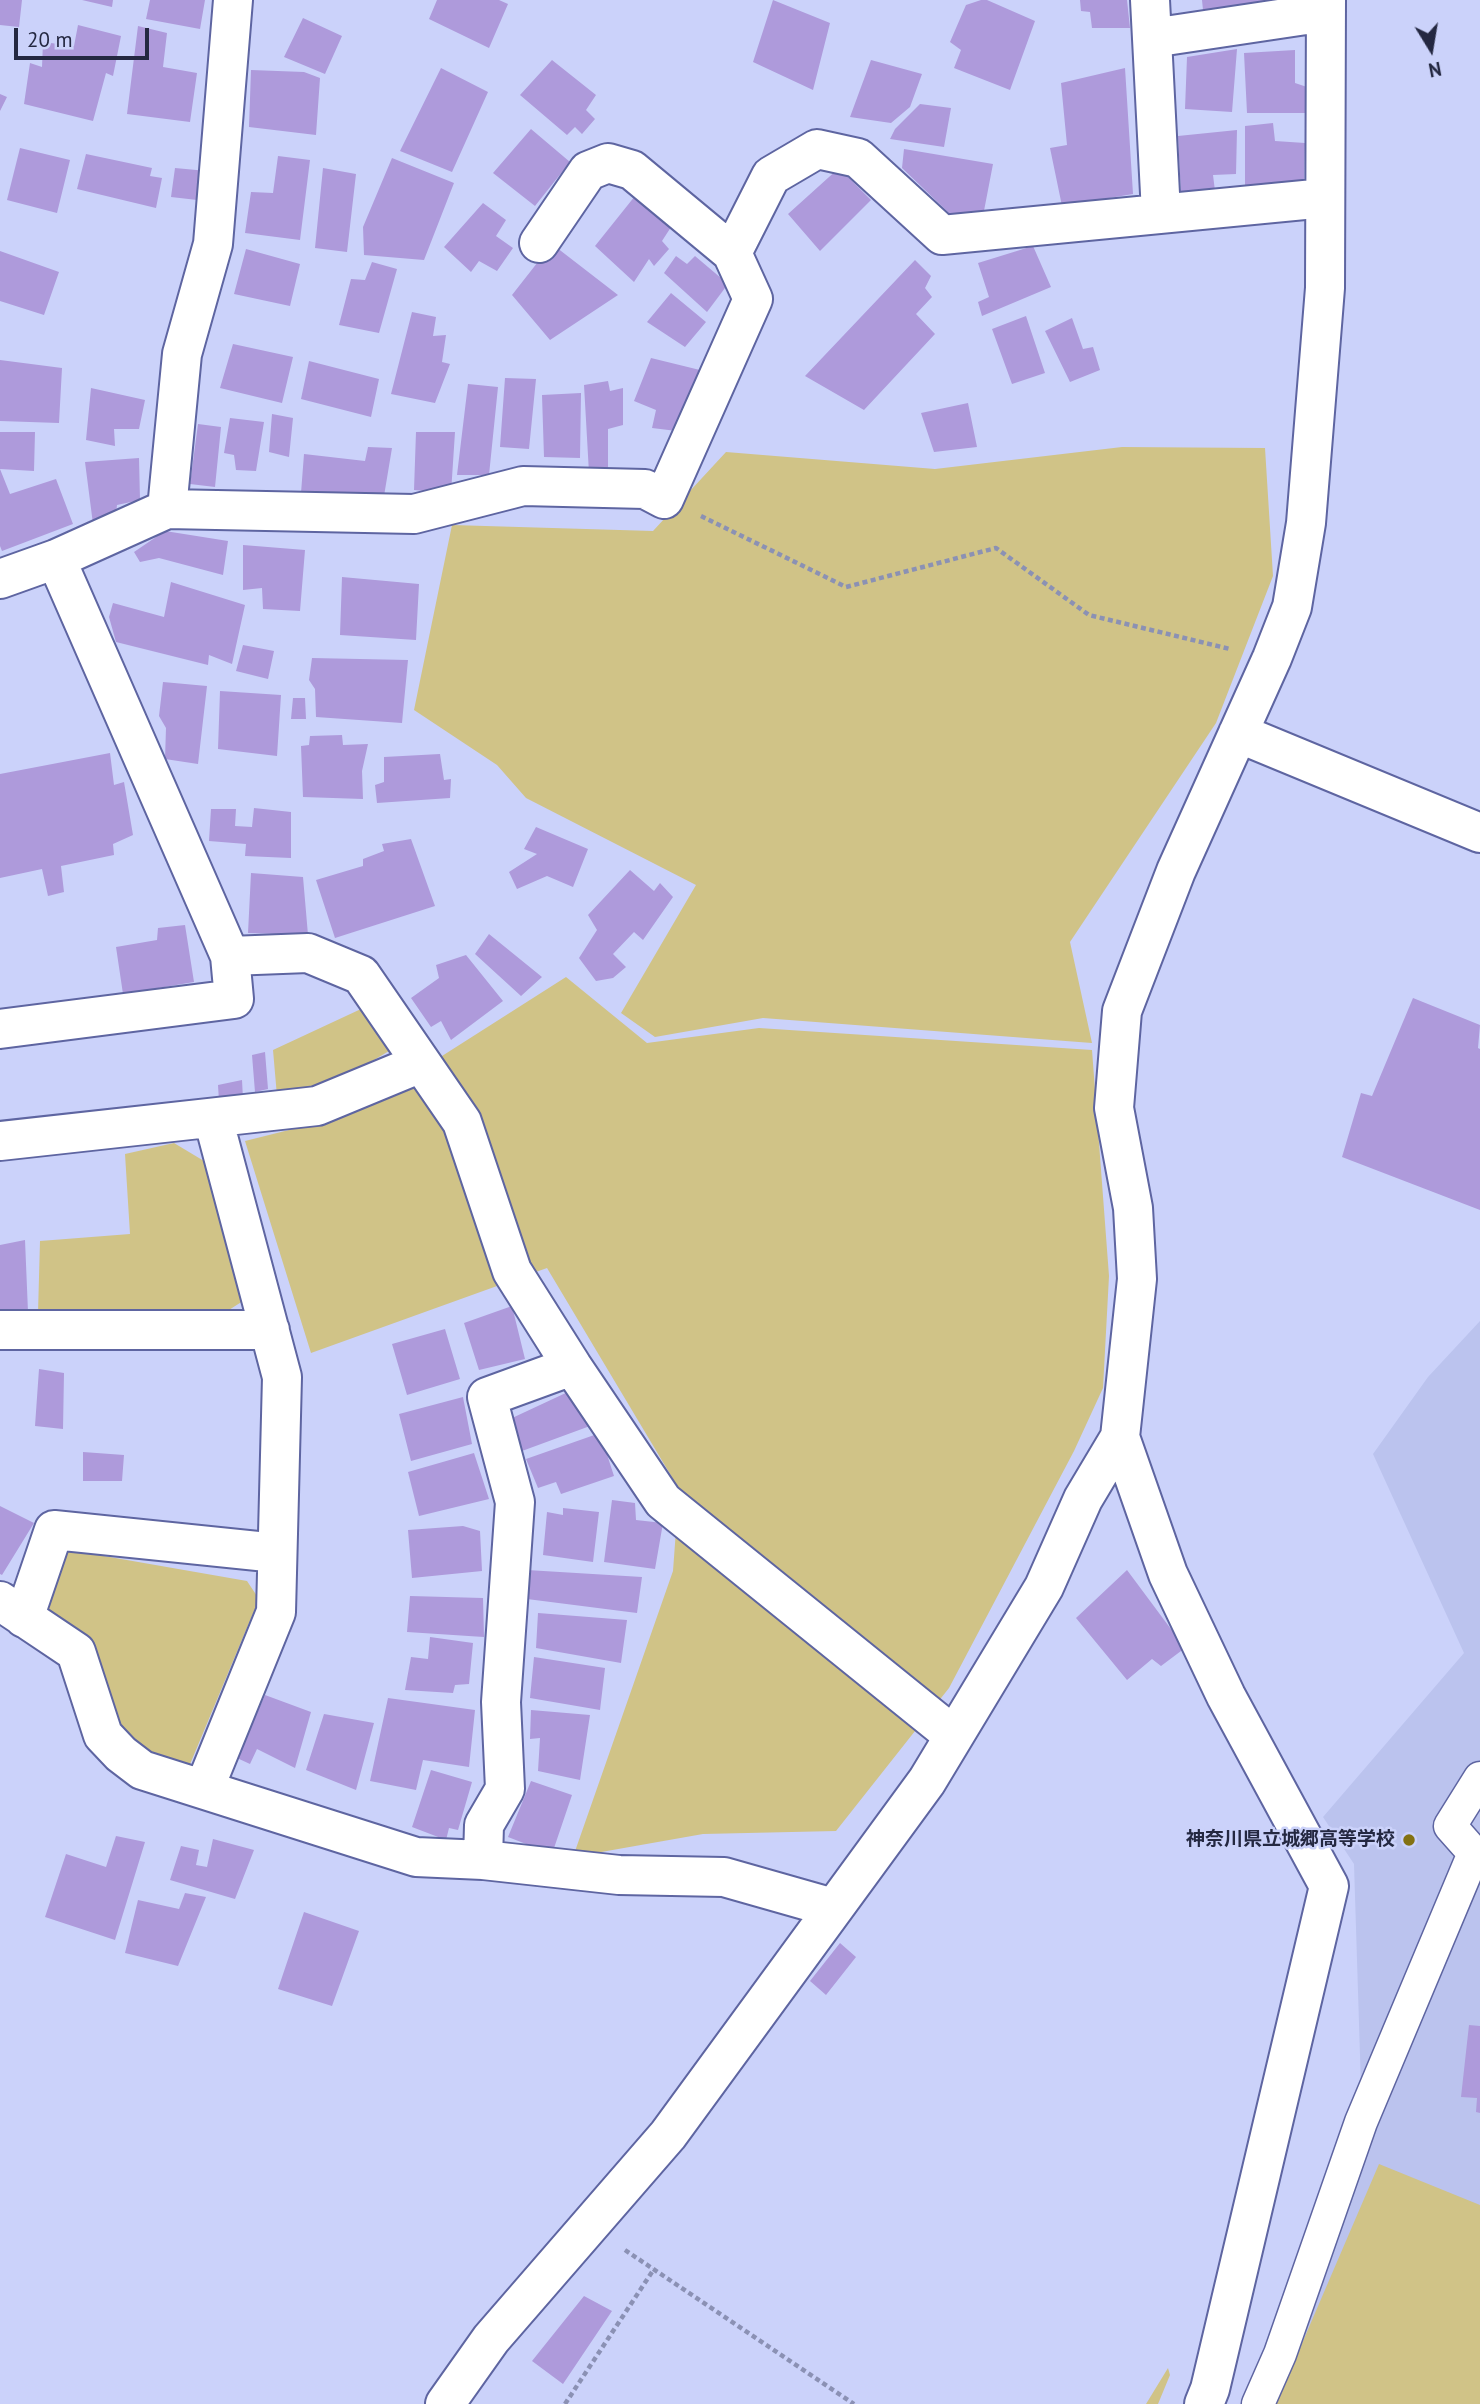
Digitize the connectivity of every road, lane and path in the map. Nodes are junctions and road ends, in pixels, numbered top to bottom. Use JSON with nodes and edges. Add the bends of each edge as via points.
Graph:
{"nodes":[{"id":1,"x":233,"y":0,"type":"edge"},
{"id":2,"x":1150,"y":0,"type":"edge"},
{"id":3,"x":1326,"y":6,"type":"edge"},
{"id":4,"x":1152,"y":38,"type":"junction"},
{"id":5,"x":1325,"y":198,"type":"junction"},
{"id":6,"x":1161,"y":214,"type":"junction"},
{"id":7,"x":539,"y":243,"type":"dead end"},
{"id":8,"x":732,"y":253,"type":"junction"},
{"id":9,"x":664,"y":499,"type":"junction"},
{"id":10,"x":167,"y":509,"type":"junction"},
{"id":11,"x":57,"y":559,"type":"junction"},
{"id":12,"x":0,"y":579,"type":"edge"},
{"id":13,"x":1272,"y":659,"type":"junction"},
{"id":14,"x":1238,"y":733,"type":"junction"},
{"id":15,"x":1480,"y":833,"type":"edge"},
{"id":16,"x":230,"y":956,"type":"junction"},
{"id":17,"x":0,"y":1029,"type":"edge"},
{"id":18,"x":421,"y":1063,"type":"junction"},
{"id":19,"x":213,"y":1118,"type":"junction"},
{"id":20,"x":0,"y":1141,"type":"edge"},
{"id":21,"x":0,"y":1330,"type":"edge"},
{"id":22,"x":270,"y":1330,"type":"junction"},
{"id":23,"x":572,"y":1366,"type":"junction"},
{"id":24,"x":1120,"y":1437,"type":"junction"},
{"id":25,"x":277,"y":1553,"type":"junction"},
{"id":26,"x":12,"y":1610,"type":"edge"},
{"id":27,"x":954,"y":1736,"type":"junction"},
{"id":28,"x":1480,"y":1778,"type":"edge"},
{"id":29,"x":204,"y":1789,"type":"junction"},
{"id":30,"x":483,"y":1860,"type":"junction"},
{"id":31,"x":833,"y":1908,"type":"junction"},
{"id":32,"x":589,"y":2226,"type":"junction"},
{"id":33,"x":654,"y":2269,"type":"junction"},
{"id":34,"x":445,"y":2404,"type":"edge"},
{"id":35,"x":565,"y":2404,"type":"edge"},
{"id":36,"x":854,"y":2404,"type":"edge"},
{"id":37,"x":1204,"y":2404,"type":"edge"},
{"id":38,"x":1258,"y":2404,"type":"edge"}],
"edges":[{"from":1,"to":10,"type":"street","via":[[213,244],[182,354]]},
{"from":2,"to":4,"type":"street"},
{"from":3,"to":4,"type":"street"},
{"from":3,"to":5,"type":"street"},
{"from":4,"to":6,"type":"street"},
{"from":5,"to":6,"type":"street"},
{"from":5,"to":13,"type":"street","via":[[1325,288],[1306,523],[1292,607]]},
{"from":6,"to":8,"type":"street","via":[[942,235],[858,158],[817,149],[772,176]]},
{"from":7,"to":8,"type":"street","via":[[588,171],[608,163],[632,170]]},
{"from":8,"to":9,"type":"street","via":[[753,299]]},
{"from":9,"to":10,"type":"street","via":[[645,489],[523,486],[414,514]]},
{"from":9,"to":13,"type":"path","via":[[846,587],[996,548],[1088,615]]},
{"from":10,"to":11,"type":"street"},
{"from":11,"to":12,"type":"street"},
{"from":11,"to":16,"type":"street"},
{"from":13,"to":14,"type":"street"},
{"from":14,"to":15,"type":"street"},
{"from":14,"to":24,"type":"street","via":[[1176,871],[1122,1011],[1114,1108],[1133,1208],[1137,1279]]},
{"from":16,"to":17,"type":"street","via":[[234,999]]},
{"from":16,"to":18,"type":"street","via":[[308,953],[361,975]]},
{"from":18,"to":19,"type":"street","via":[[317,1106]]},
{"from":18,"to":23,"type":"street","via":[[462,1122],[512,1271]]},
{"from":19,"to":20,"type":"street"},
{"from":19,"to":22,"type":"street"},
{"from":21,"to":22,"type":"street"},
{"from":22,"to":25,"type":"street","via":[[282,1377]]},
{"from":23,"to":27,"type":"street","via":[[663,1501]]},
{"from":23,"to":30,"type":"street","via":[[487,1397],[515,1502],[501,1702],[505,1789],[484,1825]]},
{"from":24,"to":27,"type":"street","via":[[1083,1499],[1044,1587]]},
{"from":24,"to":37,"type":"street","via":[[1168,1574],[1226,1696],[1329,1886]]},
{"from":25,"to":26,"type":"street","via":[[54,1530]]},
{"from":25,"to":29,"type":"street","via":[[276,1612]]},
{"from":26,"to":29,"type":"street","via":[[76,1652],[103,1735],[121,1754],[142,1770]]},
{"from":27,"to":31,"type":"street","via":[[927,1781]]},
{"from":28,"to":38,"type":"street","via":[[1450,1826],[1474,1853],[1361,2122],[1280,2354]]},
{"from":29,"to":30,"type":"street","via":[[416,1857]]},
{"from":30,"to":31,"type":"street","via":[[619,1875],[724,1877]]},
{"from":31,"to":32,"type":"street","via":[[668,2135]]},
{"from":32,"to":33,"type":"path"},
{"from":32,"to":34,"type":"street","via":[[491,2339]]},
{"from":33,"to":35,"type":"path"},
{"from":33,"to":36,"type":"path"}]}
